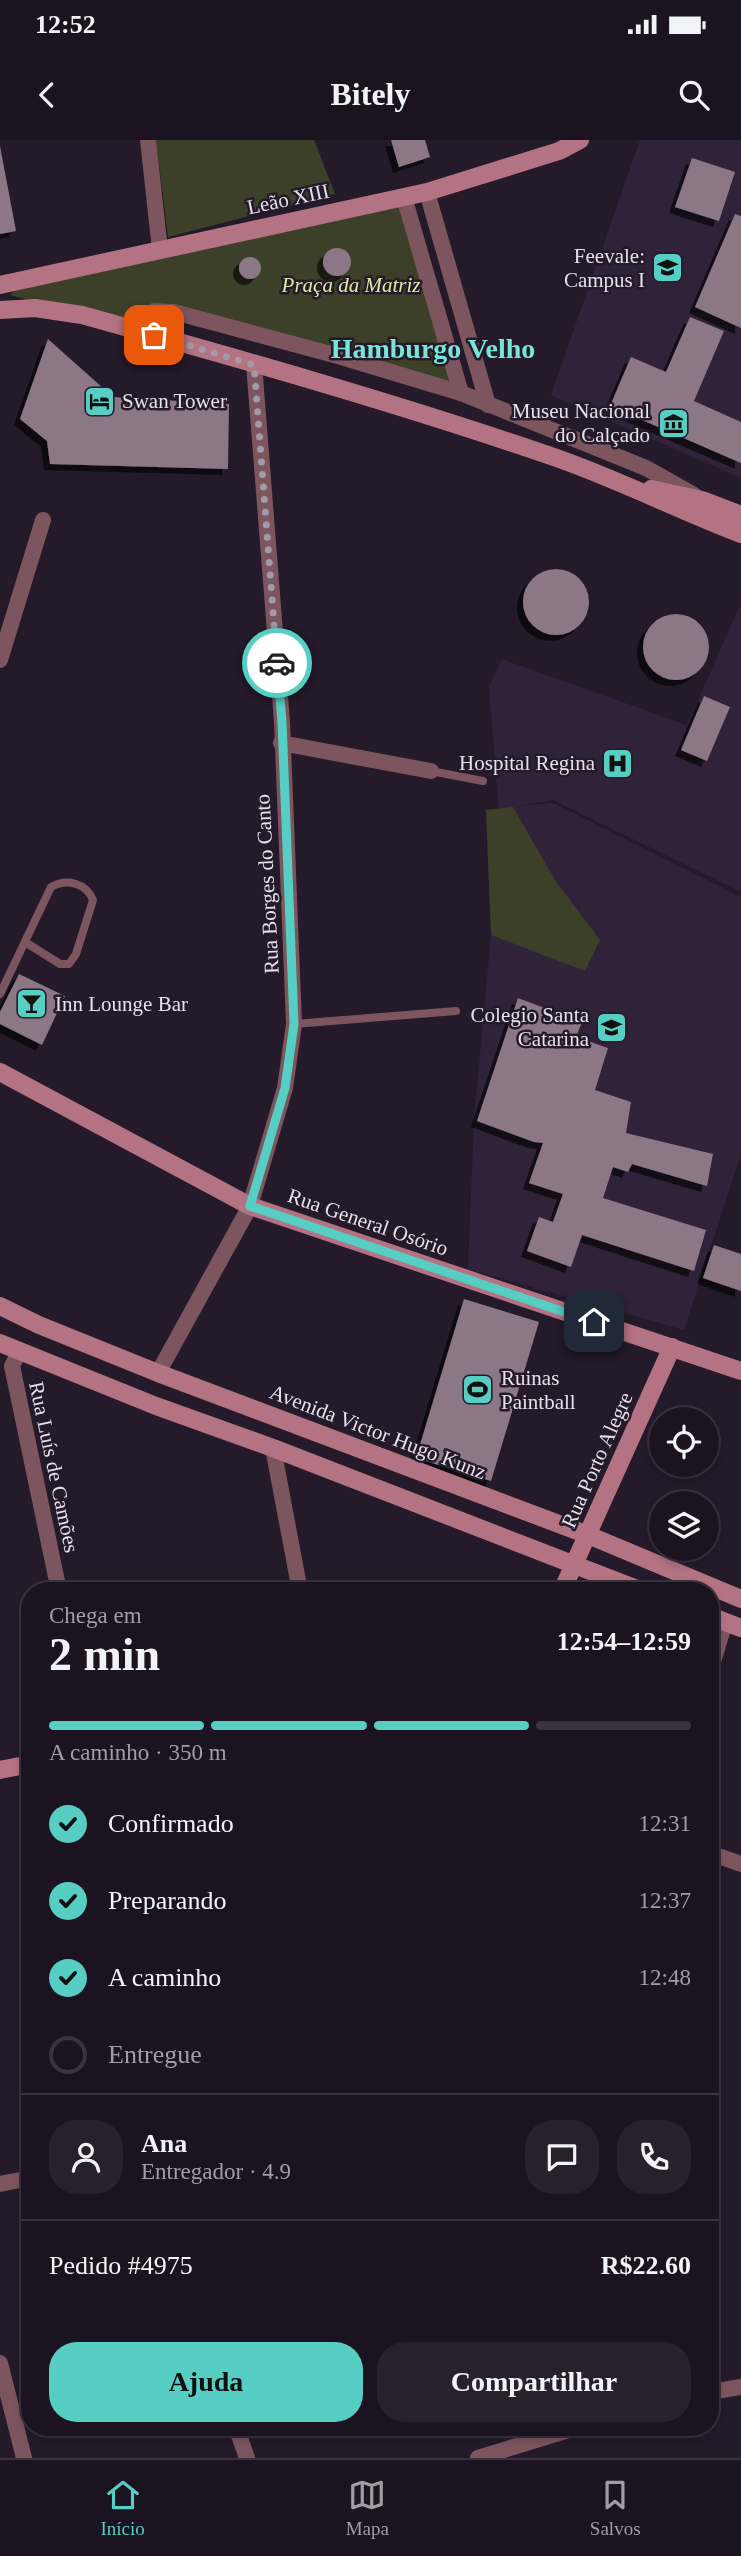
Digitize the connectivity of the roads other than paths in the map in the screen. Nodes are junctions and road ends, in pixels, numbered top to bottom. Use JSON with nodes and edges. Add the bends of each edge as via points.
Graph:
{"nodes":[{"id":1,"x":148,"y":140,"type":"edge"},
{"id":2,"x":580,"y":140,"type":"edge"},
{"id":3,"x":427,"y":192,"type":"junction"},
{"id":4,"x":404,"y":197,"type":"junction"},
{"id":5,"x":160,"y":250,"type":"junction"},
{"id":6,"x":0,"y":285,"type":"edge"},
{"id":7,"x":0,"y":310,"type":"edge"},
{"id":8,"x":129,"y":328,"type":"junction"},
{"id":9,"x":254,"y":365,"type":"junction"},
{"id":10,"x":461,"y":393,"type":"junction"},
{"id":11,"x":488,"y":405,"type":"junction"},
{"id":12,"x":621,"y":482,"type":"junction"},
{"id":13,"x":702,"y":500,"type":"junction"},
{"id":14,"x":741,"y":516,"type":"edge"},
{"id":15,"x":43,"y":520,"type":"dead end"},
{"id":16,"x":741,"y":534,"type":"edge"},
{"id":17,"x":0,"y":660,"type":"edge"},
{"id":18,"x":281,"y":743,"type":"junction"},
{"id":19,"x":431,"y":771,"type":"joint"},
{"id":20,"x":483,"y":781,"type":"dead end"},
{"id":21,"x":24,"y":942,"type":"junction"},
{"id":22,"x":0,"y":994,"type":"edge"},
{"id":23,"x":456,"y":1011,"type":"dead end"},
{"id":24,"x":294,"y":1024,"type":"junction"},
{"id":25,"x":0,"y":1072,"type":"edge"},
{"id":26,"x":250,"y":1206,"type":"junction"},
{"id":27,"x":0,"y":1306,"type":"edge"},
{"id":28,"x":0,"y":1343,"type":"edge"},
{"id":29,"x":672,"y":1347,"type":"junction"},
{"id":30,"x":10,"y":1362,"type":"edge"},
{"id":31,"x":741,"y":1371,"type":"edge"},
{"id":32,"x":158,"y":1373,"type":"junction"},
{"id":33,"x":273,"y":1448,"type":"junction"},
{"id":34,"x":588,"y":1535,"type":"junction"},
{"id":35,"x":574,"y":1565,"type":"junction"},
{"id":36,"x":57,"y":1582,"type":"edge"},
{"id":37,"x":298,"y":1582,"type":"edge"},
{"id":38,"x":566,"y":1582,"type":"edge"},
{"id":39,"x":618,"y":1582,"type":"edge"},
{"id":40,"x":700,"y":1582,"type":"edge"},
{"id":41,"x":719,"y":1590,"type":"edge"},
{"id":42,"x":741,"y":1599,"type":"edge"},
{"id":43,"x":725,"y":1622,"type":"edge"},
{"id":44,"x":719,"y":1642,"type":"edge"},
{"id":45,"x":21,"y":1766,"type":"edge"},
{"id":46,"x":0,"y":1770,"type":"edge"},
{"id":47,"x":719,"y":1856,"type":"edge"},
{"id":48,"x":741,"y":1864,"type":"edge"},
{"id":49,"x":21,"y":2180,"type":"edge"},
{"id":50,"x":0,"y":2184,"type":"edge"},
{"id":51,"x":0,"y":2363,"type":"edge"},
{"id":52,"x":739,"y":2388,"type":"edge"},
{"id":53,"x":719,"y":2391,"type":"edge"},
{"id":54,"x":239,"y":2436,"type":"edge"},
{"id":55,"x":549,"y":2436,"type":"edge"},
{"id":56,"x":24,"y":2458,"type":"edge"},
{"id":57,"x":247,"y":2458,"type":"edge"},
{"id":58,"x":478,"y":2458,"type":"edge"}],
"edges":[{"from":1,"to":5,"type":"street"},
{"from":2,"to":3,"type":"main road","name":"Leão XIII","via":[[559,151]]},
{"from":3,"to":4,"type":"main road","name":"Leão XIII"},
{"from":3,"to":11,"type":"street"},
{"from":4,"to":5,"type":"main road","name":"Leão XIII"},
{"from":4,"to":10,"type":"street"},
{"from":5,"to":6,"type":"main road","name":"Leão XIII"},
{"from":7,"to":8,"type":"main road","via":[[60,310]]},
{"from":8,"to":9,"type":"main road"},
{"from":8,"to":10,"type":"street","via":[[154,311],[174,312]]},
{"from":9,"to":12,"type":"main road","via":[[451,423]]},
{"from":9,"to":18,"type":"street","name":"Rua Borges do Canto"},
{"from":10,"to":11,"type":"street"},
{"from":11,"to":13,"type":"street","via":[[646,468]]},
{"from":12,"to":13,"type":"main road"},
{"from":12,"to":16,"type":"main road"},
{"from":13,"to":14,"type":"main road"},
{"from":15,"to":17,"type":"street"},
{"from":18,"to":19,"type":"street"},
{"from":18,"to":24,"type":"street","name":"Rua Borges do Canto"},
{"from":19,"to":20,"type":"lane"},
{"from":21,"to":21,"type":"lane","via":[[60,964],[69,964],[93,900],[90,892],[67,881],[51,887]]},
{"from":21,"to":22,"type":"lane"},
{"from":23,"to":24,"type":"lane"},
{"from":24,"to":26,"type":"street","name":"Rua Borges do Canto","via":[[285,1088]]},
{"from":25,"to":26,"type":"main road","name":"Rua General Osório"},
{"from":26,"to":29,"type":"main road","name":"Rua General Osório"},
{"from":26,"to":32,"type":"street","name":"Rua Borges do Canto"},
{"from":27,"to":32,"type":"main road","name":"Avenida Victor Hugo Kunz"},
{"from":28,"to":30,"type":"main road"},
{"from":29,"to":31,"type":"main road","name":"Rua General Osório"},
{"from":29,"to":34,"type":"main road","name":"Rua Porto Alegre"},
{"from":30,"to":33,"type":"main road","via":[[156,1406]]},
{"from":30,"to":36,"type":"street","name":"Rua Luís de Camões"},
{"from":32,"to":34,"type":"main road","name":"Avenida Victor Hugo Kunz"},
{"from":33,"to":35,"type":"main road"},
{"from":33,"to":37,"type":"street"},
{"from":34,"to":35,"type":"main road","name":"Rua Porto Alegre"},
{"from":34,"to":40,"type":"main road","name":"Avenida Victor Hugo Kunz"},
{"from":35,"to":38,"type":"main road","name":"Rua Porto Alegre"},
{"from":35,"to":39,"type":"main road"},
{"from":41,"to":42,"type":"main road","name":"Avenida Victor Hugo Kunz"},
{"from":43,"to":44,"type":"street"},
{"from":45,"to":46,"type":"main road"},
{"from":47,"to":48,"type":"street"},
{"from":49,"to":50,"type":"street"},
{"from":51,"to":56,"type":"street"},
{"from":52,"to":53,"type":"street"},
{"from":54,"to":57,"type":"street"},
{"from":55,"to":58,"type":"street"}]}
